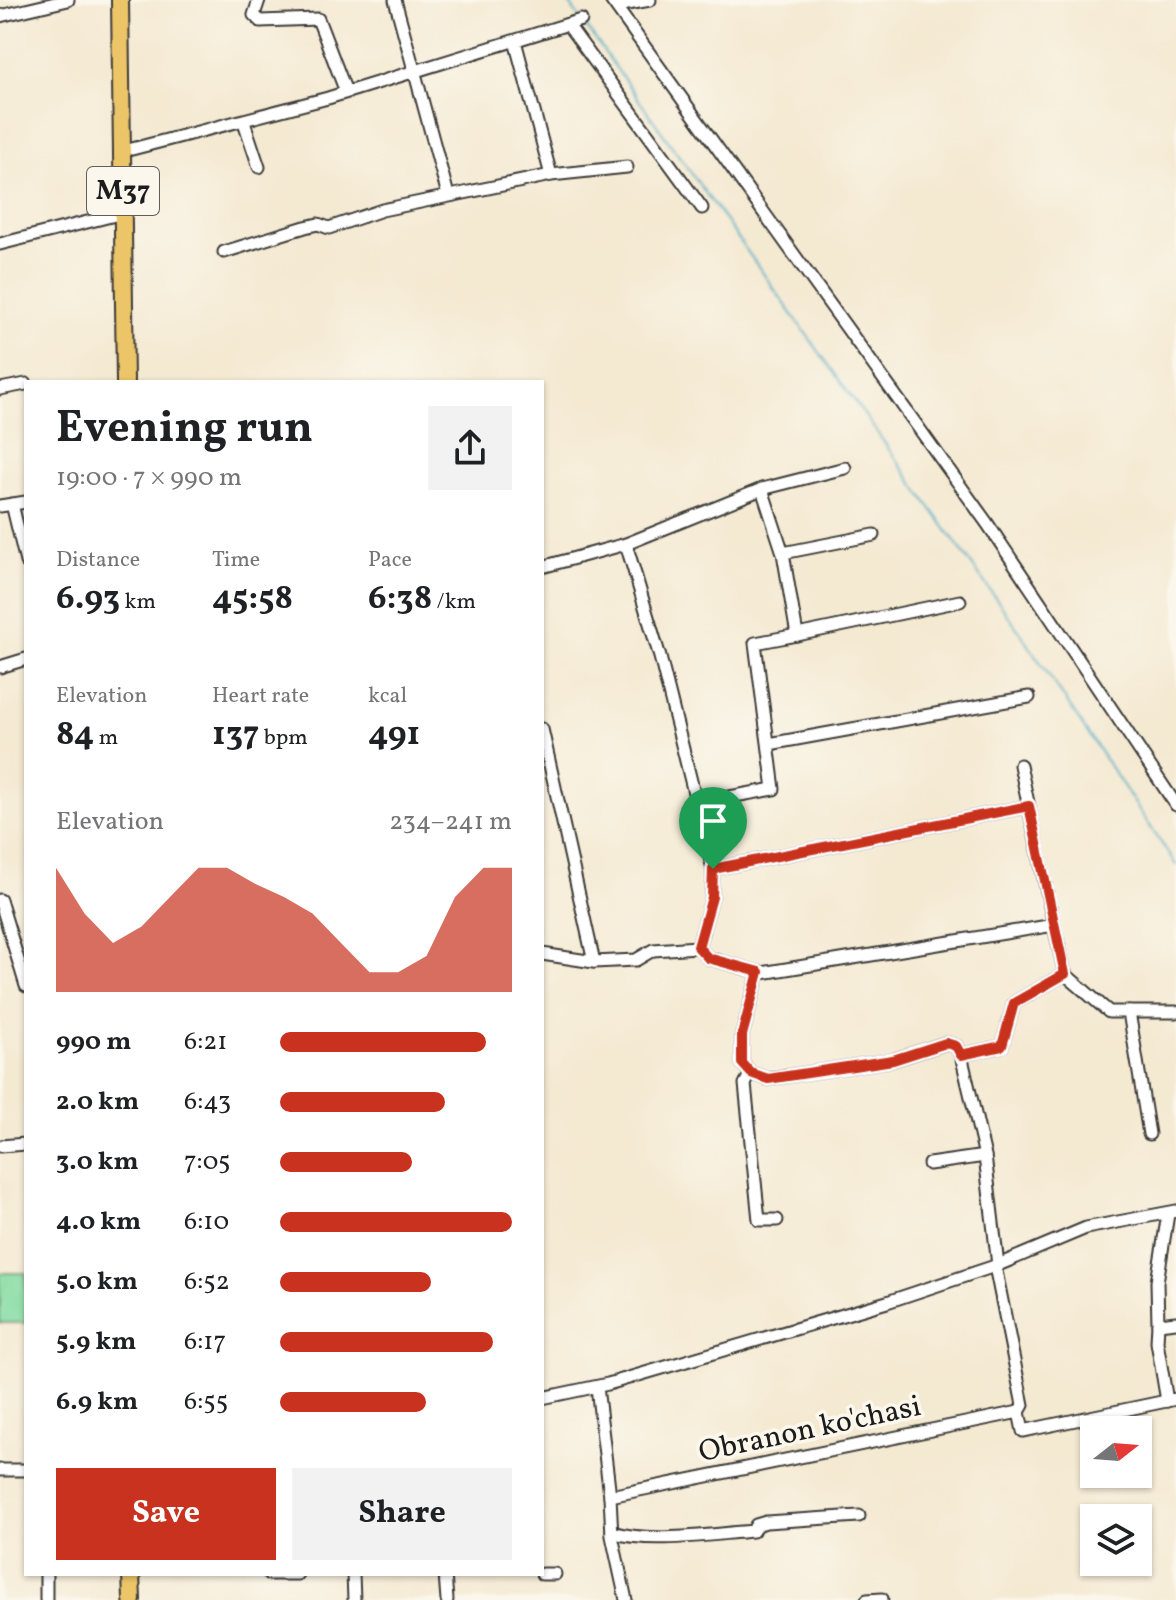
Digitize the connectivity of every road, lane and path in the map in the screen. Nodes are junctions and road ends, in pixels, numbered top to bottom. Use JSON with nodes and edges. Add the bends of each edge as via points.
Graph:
{"nodes":[{"id":1,"x":68,"y":0,"type":"edge"},
{"id":2,"x":120,"y":0,"type":"edge"},
{"id":3,"x":130,"y":0,"type":"edge"},
{"id":4,"x":259,"y":0,"type":"edge"},
{"id":5,"x":395,"y":0,"type":"edge"},
{"id":6,"x":650,"y":0,"type":"edge"},
{"id":7,"x":614,"y":3,"type":"edge"},
{"id":8,"x":0,"y":16,"type":"edge"},
{"id":9,"x":581,"y":20,"type":"dead end"},
{"id":10,"x":568,"y":25,"type":"junction"},
{"id":11,"x":515,"y":41,"type":"junction"},
{"id":12,"x":414,"y":70,"type":"junction"},
{"id":13,"x":346,"y":92,"type":"junction"},
{"id":14,"x":244,"y":122,"type":"junction"},
{"id":15,"x":132,"y":149,"type":"junction"},
{"id":16,"x":259,"y":167,"type":"dead end"},
{"id":17,"x":627,"y":167,"type":"dead end"},
{"id":18,"x":551,"y":175,"type":"junction"},
{"id":19,"x":448,"y":195,"type":"junction"},
{"id":20,"x":702,"y":208,"type":"dead end"},
{"id":21,"x":123,"y":213,"type":"junction"},
{"id":22,"x":0,"y":244,"type":"edge"},
{"id":23,"x":224,"y":252,"type":"dead end"},
{"id":24,"x":125,"y":380,"type":"edge"},
{"id":25,"x":135,"y":380,"type":"edge"},
{"id":26,"x":24,"y":384,"type":"edge"},
{"id":27,"x":0,"y":389,"type":"edge"},
{"id":28,"x":845,"y":468,"type":"dead end"},
{"id":29,"x":762,"y":489,"type":"junction"},
{"id":30,"x":6,"y":505,"type":"edge"},
{"id":31,"x":874,"y":535,"type":"dead end"},
{"id":32,"x":626,"y":544,"type":"junction"},
{"id":33,"x":783,"y":553,"type":"junction"},
{"id":34,"x":24,"y":556,"type":"edge"},
{"id":35,"x":544,"y":566,"type":"edge"},
{"id":36,"x":960,"y":601,"type":"dead end"},
{"id":37,"x":797,"y":635,"type":"junction"},
{"id":38,"x":24,"y":660,"type":"edge"},
{"id":39,"x":0,"y":667,"type":"edge"},
{"id":40,"x":1029,"y":697,"type":"dead end"},
{"id":41,"x":544,"y":738,"type":"edge"},
{"id":42,"x":769,"y":744,"type":"junction"},
{"id":43,"x":1020,"y":765,"type":"dead end"},
{"id":44,"x":696,"y":803,"type":"junction"},
{"id":45,"x":1176,"y":805,"type":"edge"},
{"id":46,"x":1029,"y":806,"type":"junction"},
{"id":47,"x":713,"y":869,"type":"junction"},
{"id":48,"x":0,"y":900,"type":"edge"},
{"id":49,"x":1054,"y":925,"type":"junction"},
{"id":50,"x":698,"y":947,"type":"junction"},
{"id":51,"x":544,"y":954,"type":"edge"},
{"id":52,"x":594,"y":962,"type":"junction"},
{"id":53,"x":759,"y":972,"type":"junction"},
{"id":54,"x":1065,"y":974,"type":"junction"},
{"id":55,"x":24,"y":979,"type":"edge"},
{"id":56,"x":1129,"y":1012,"type":"junction"},
{"id":57,"x":1176,"y":1012,"type":"edge"},
{"id":58,"x":961,"y":1055,"type":"junction"},
{"id":59,"x":751,"y":1073,"type":"junction"},
{"id":60,"x":1149,"y":1134,"type":"dead end"},
{"id":61,"x":24,"y":1144,"type":"edge"},
{"id":62,"x":0,"y":1146,"type":"edge"},
{"id":63,"x":985,"y":1156,"type":"junction"},
{"id":64,"x":929,"y":1164,"type":"dead end"},
{"id":65,"x":1172,"y":1212,"type":"edge"},
{"id":66,"x":777,"y":1220,"type":"dead end"},
{"id":67,"x":996,"y":1266,"type":"junction"},
{"id":68,"x":1176,"y":1322,"type":"edge"},
{"id":69,"x":1158,"y":1324,"type":"junction"},
{"id":70,"x":597,"y":1387,"type":"junction"},
{"id":71,"x":544,"y":1398,"type":"edge"},
{"id":72,"x":1172,"y":1400,"type":"edge"},
{"id":73,"x":1019,"y":1412,"type":"junction"},
{"id":74,"x":0,"y":1470,"type":"edge"},
{"id":75,"x":24,"y":1470,"type":"edge"},
{"id":76,"x":610,"y":1496,"type":"junction"},
{"id":77,"x":859,"y":1516,"type":"dead end"},
{"id":78,"x":612,"y":1532,"type":"junction"},
{"id":79,"x":544,"y":1574,"type":"edge"},
{"id":80,"x":555,"y":1574,"type":"dead end"},
{"id":81,"x":46,"y":1576,"type":"edge"},
{"id":82,"x":131,"y":1576,"type":"edge"},
{"id":83,"x":143,"y":1576,"type":"edge"},
{"id":84,"x":353,"y":1576,"type":"edge"},
{"id":85,"x":445,"y":1576,"type":"edge"},
{"id":86,"x":882,"y":1599,"type":"edge"},
{"id":87,"x":46,"y":1600,"type":"edge"},
{"id":88,"x":132,"y":1600,"type":"edge"},
{"id":89,"x":143,"y":1600,"type":"edge"},
{"id":90,"x":354,"y":1600,"type":"edge"},
{"id":91,"x":447,"y":1600,"type":"edge"},
{"id":92,"x":626,"y":1600,"type":"edge"},
{"id":93,"x":867,"y":1600,"type":"edge"}],
"edges":[{"from":1,"to":8,"type":"street"},
{"from":2,"to":21,"type":"highway","number":"M37"},
{"from":3,"to":15,"type":"highway","number":"M37"},
{"from":4,"to":13,"type":"street","via":[[254,15],[260,21],[318,19]]},
{"from":5,"to":12,"type":"street"},
{"from":6,"to":7,"type":"street"},
{"from":7,"to":45,"type":"street","via":[[987,523]]},
{"from":9,"to":10,"type":"street"},
{"from":10,"to":11,"type":"street"},
{"from":10,"to":20,"type":"street"},
{"from":11,"to":12,"type":"street"},
{"from":11,"to":18,"type":"street"},
{"from":12,"to":13,"type":"street"},
{"from":12,"to":19,"type":"street"},
{"from":13,"to":14,"type":"street"},
{"from":14,"to":15,"type":"street"},
{"from":14,"to":16,"type":"street"},
{"from":15,"to":25,"type":"highway","number":"M37"},
{"from":17,"to":18,"type":"street"},
{"from":18,"to":19,"type":"street"},
{"from":19,"to":23,"type":"street","via":[[329,228],[305,227]]},
{"from":21,"to":22,"type":"street"},
{"from":21,"to":24,"type":"highway","number":"M37"},
{"from":26,"to":27,"type":"street"},
{"from":28,"to":29,"type":"street"},
{"from":29,"to":32,"type":"street"},
{"from":29,"to":33,"type":"street"},
{"from":30,"to":34,"type":"street"},
{"from":31,"to":33,"type":"street"},
{"from":32,"to":35,"type":"street"},
{"from":32,"to":44,"type":"street"},
{"from":33,"to":37,"type":"street"},
{"from":36,"to":37,"type":"street"},
{"from":37,"to":42,"type":"street","via":[[755,643]]},
{"from":38,"to":39,"type":"street"},
{"from":40,"to":42,"type":"street"},
{"from":41,"to":52,"type":"street"},
{"from":42,"to":44,"type":"street","via":[[774,789]]},
{"from":43,"to":46,"type":"street"},
{"from":44,"to":47,"type":"street"},
{"from":46,"to":47,"type":"street"},
{"from":46,"to":49,"type":"street"},
{"from":47,"to":50,"type":"street","via":[[712,897]]},
{"from":48,"to":55,"type":"street"},
{"from":49,"to":53,"type":"street"},
{"from":49,"to":54,"type":"street"},
{"from":50,"to":52,"type":"street","via":[[653,950],[636,960]]},
{"from":50,"to":53,"type":"street","via":[[708,958]]},
{"from":51,"to":52,"type":"street"},
{"from":53,"to":59,"type":"street","via":[[742,1035],[742,1063]]},
{"from":54,"to":56,"type":"street","via":[[1109,1012]]},
{"from":54,"to":58,"type":"street","via":[[1014,1003],[1002,1046]]},
{"from":56,"to":57,"type":"street"},
{"from":56,"to":60,"type":"street"},
{"from":58,"to":59,"type":"street","via":[[946,1043],[893,1060],[768,1079]]},
{"from":58,"to":63,"type":"street"},
{"from":59,"to":66,"type":"street","via":[[745,1084],[759,1220]]},
{"from":61,"to":62,"type":"street"},
{"from":63,"to":64,"type":"street"},
{"from":63,"to":67,"type":"street"},
{"from":65,"to":67,"type":"street","via":[[1086,1228]]},
{"from":65,"to":69,"type":"street","via":[[1157,1282]]},
{"from":67,"to":70,"type":"street"},
{"from":67,"to":73,"type":"street","via":[[1023,1405]]},
{"from":68,"to":69,"type":"street"},
{"from":69,"to":72,"type":"street","via":[[1157,1342]]},
{"from":70,"to":71,"type":"street"},
{"from":70,"to":76,"type":"street"},
{"from":72,"to":73,"type":"street","via":[[1023,1431]]},
{"from":73,"to":76,"type":"street","name":"Obranon ko'chasi"},
{"from":74,"to":75,"type":"street"},
{"from":76,"to":78,"type":"street"},
{"from":77,"to":78,"type":"street","via":[[766,1522],[753,1531],[626,1537]]},
{"from":78,"to":92,"type":"street"},
{"from":79,"to":80,"type":"street"},
{"from":81,"to":87,"type":"street"},
{"from":82,"to":88,"type":"highway"},
{"from":83,"to":89,"type":"highway"},
{"from":84,"to":90,"type":"street"},
{"from":85,"to":91,"type":"street"},
{"from":86,"to":93,"type":"street"}]}
